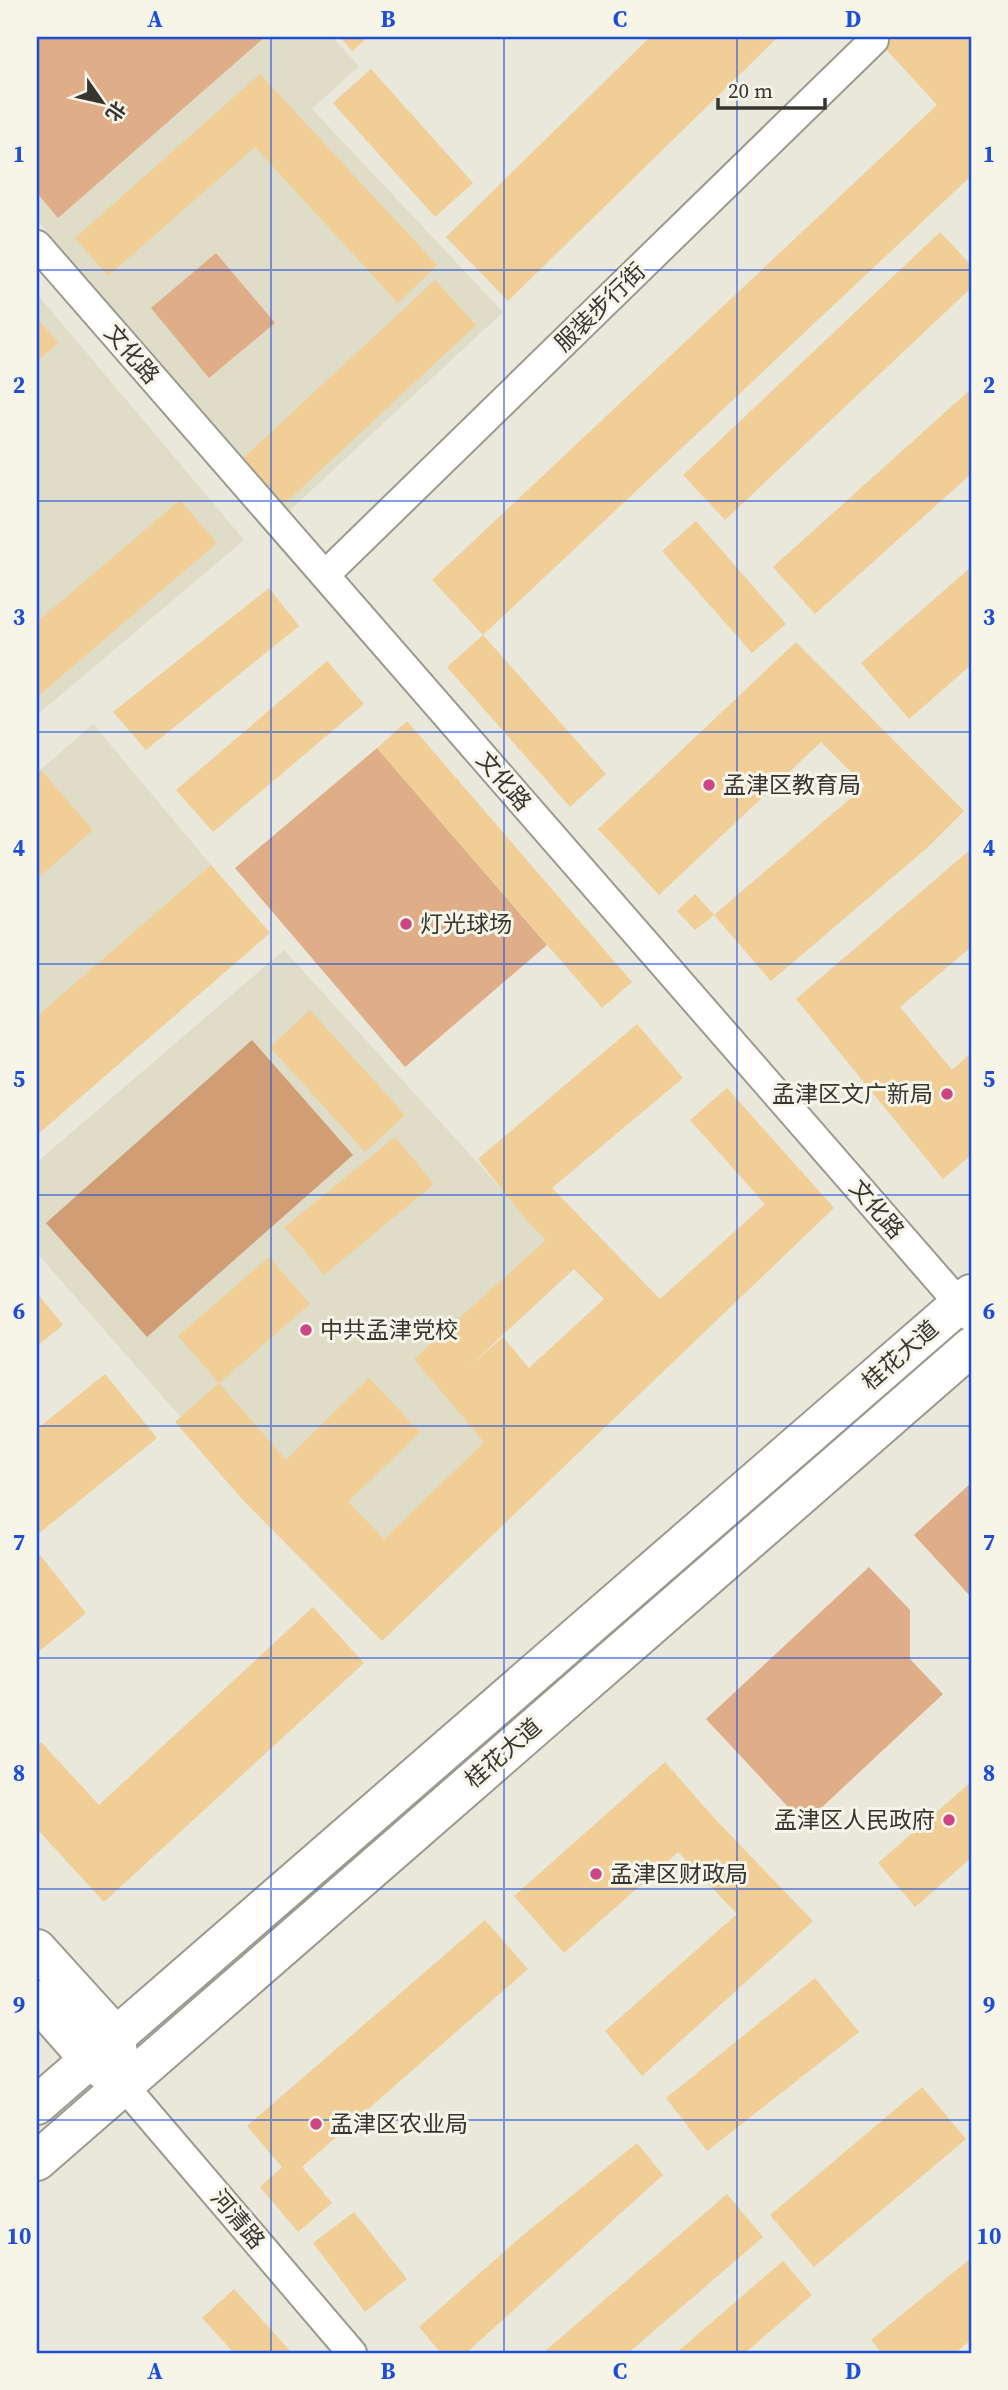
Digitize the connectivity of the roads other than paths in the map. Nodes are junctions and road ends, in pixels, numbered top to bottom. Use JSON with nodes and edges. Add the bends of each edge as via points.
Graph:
{"nodes":[{"id":1,"x":874,"y":40,"type":"dead end"},
{"id":2,"x":37,"y":245,"type":"edge"},
{"id":3,"x":325,"y":575,"type":"junction"},
{"id":4,"x":967,"y":1305,"type":"edge"},
{"id":5,"x":971,"y":1347,"type":"edge"},
{"id":6,"x":37,"y":1949,"type":"edge"},
{"id":7,"x":37,"y":2000,"type":"edge"},
{"id":8,"x":102,"y":2047,"type":"junction"},
{"id":9,"x":124,"y":2086,"type":"junction"},
{"id":10,"x":37,"y":2105,"type":"edge"},
{"id":11,"x":37,"y":2161,"type":"edge"},
{"id":12,"x":352,"y":2353,"type":"edge"}],
"edges":[{"from":1,"to":3,"type":"street","name":"服装步行街"},
{"from":2,"to":3,"type":"street","name":"文化路"},
{"from":3,"to":4,"type":"street","name":"文化路"},
{"from":4,"to":8,"type":"main road","name":"桂花大道"},
{"from":5,"to":9,"type":"main road","name":"桂花大道"},
{"from":6,"to":8,"type":"main road","name":"河清路"},
{"from":7,"to":8,"type":"main road","name":"河清路"},
{"from":8,"to":9,"type":"main road","name":"河清路"},
{"from":8,"to":10,"type":"main road","name":"桂花大道"},
{"from":9,"to":11,"type":"main road","name":"桂花大道"},
{"from":9,"to":12,"type":"street","name":"河清路"}]}
